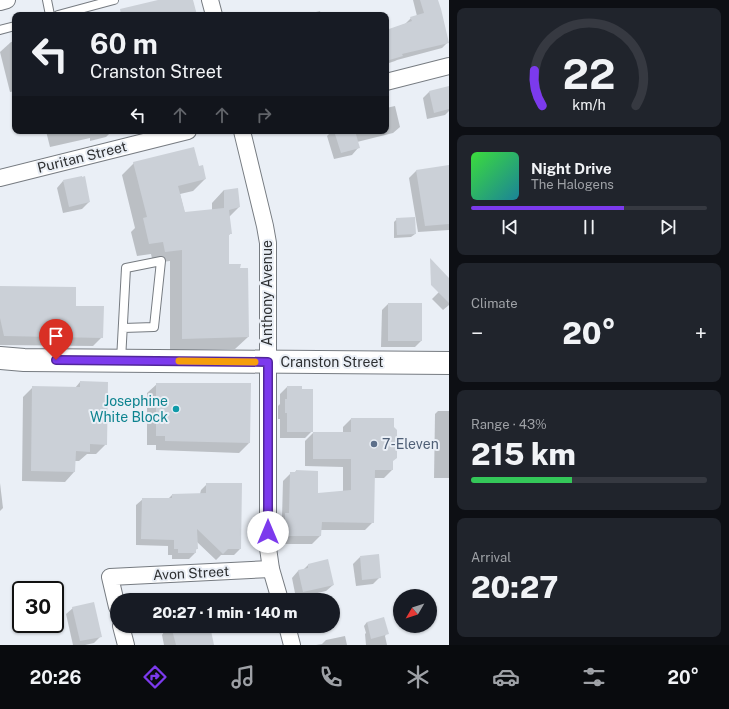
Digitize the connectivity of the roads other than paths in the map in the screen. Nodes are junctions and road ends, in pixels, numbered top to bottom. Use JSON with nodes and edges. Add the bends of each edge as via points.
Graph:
{"nodes":[{"id":1,"x":7,"y":0,"type":"edge"},
{"id":2,"x":47,"y":0,"type":"edge"},
{"id":3,"x":114,"y":0,"type":"edge"},
{"id":4,"x":210,"y":0,"type":"edge"},
{"id":5,"x":0,"y":2,"type":"edge"},
{"id":6,"x":49,"y":12,"type":"edge"},
{"id":7,"x":69,"y":12,"type":"edge"},
{"id":8,"x":213,"y":12,"type":"edge"},
{"id":9,"x":12,"y":27,"type":"edge"},
{"id":10,"x":0,"y":30,"type":"edge"},
{"id":11,"x":449,"y":66,"type":"edge"},
{"id":12,"x":389,"y":81,"type":"edge"},
{"id":13,"x":176,"y":134,"type":"edge"},
{"id":14,"x":243,"y":134,"type":"edge"},
{"id":15,"x":0,"y":178,"type":"edge"},
{"id":16,"x":123,"y":328,"type":"junction"},
{"id":17,"x":0,"y":358,"type":"edge"},
{"id":18,"x":120,"y":361,"type":"junction"},
{"id":19,"x":268,"y":362,"type":"junction"},
{"id":20,"x":449,"y":363,"type":"edge"},
{"id":21,"x":271,"y":569,"type":"junction"},
{"id":22,"x":114,"y":593,"type":"edge"},
{"id":23,"x":278,"y":593,"type":"edge"},
{"id":24,"x":123,"y":633,"type":"edge"},
{"id":25,"x":289,"y":633,"type":"edge"},
{"id":26,"x":126,"y":645,"type":"edge"},
{"id":27,"x":292,"y":645,"type":"edge"}],
"edges":[{"from":1,"to":5,"type":"street"},
{"from":2,"to":6,"type":"lane"},
{"from":3,"to":7,"type":"lane"},
{"from":4,"to":8,"type":"street"},
{"from":9,"to":10,"type":"lane"},
{"from":11,"to":12,"type":"street"},
{"from":13,"to":15,"type":"street","name":"Puritan Street"},
{"from":14,"to":19,"type":"street","name":"Anthony Avenue","via":[[267,235]]},
{"from":16,"to":16,"type":"lane","via":[[154,327],[161,261],[126,268]]},
{"from":16,"to":18,"type":"lane"},
{"from":17,"to":18,"type":"main road","name":"Cranston Street"},
{"from":18,"to":19,"type":"main road","name":"Cranston Street"},
{"from":19,"to":20,"type":"main road","name":"Cranston Street"},
{"from":19,"to":21,"type":"street","name":"Anthony Avenue","via":[[268,548]]},
{"from":21,"to":22,"type":"street","name":"Avon Street","via":[[110,577]]},
{"from":21,"to":23,"type":"street","name":"Anthony Avenue"},
{"from":24,"to":26,"type":"street"},
{"from":25,"to":27,"type":"street"}]}
